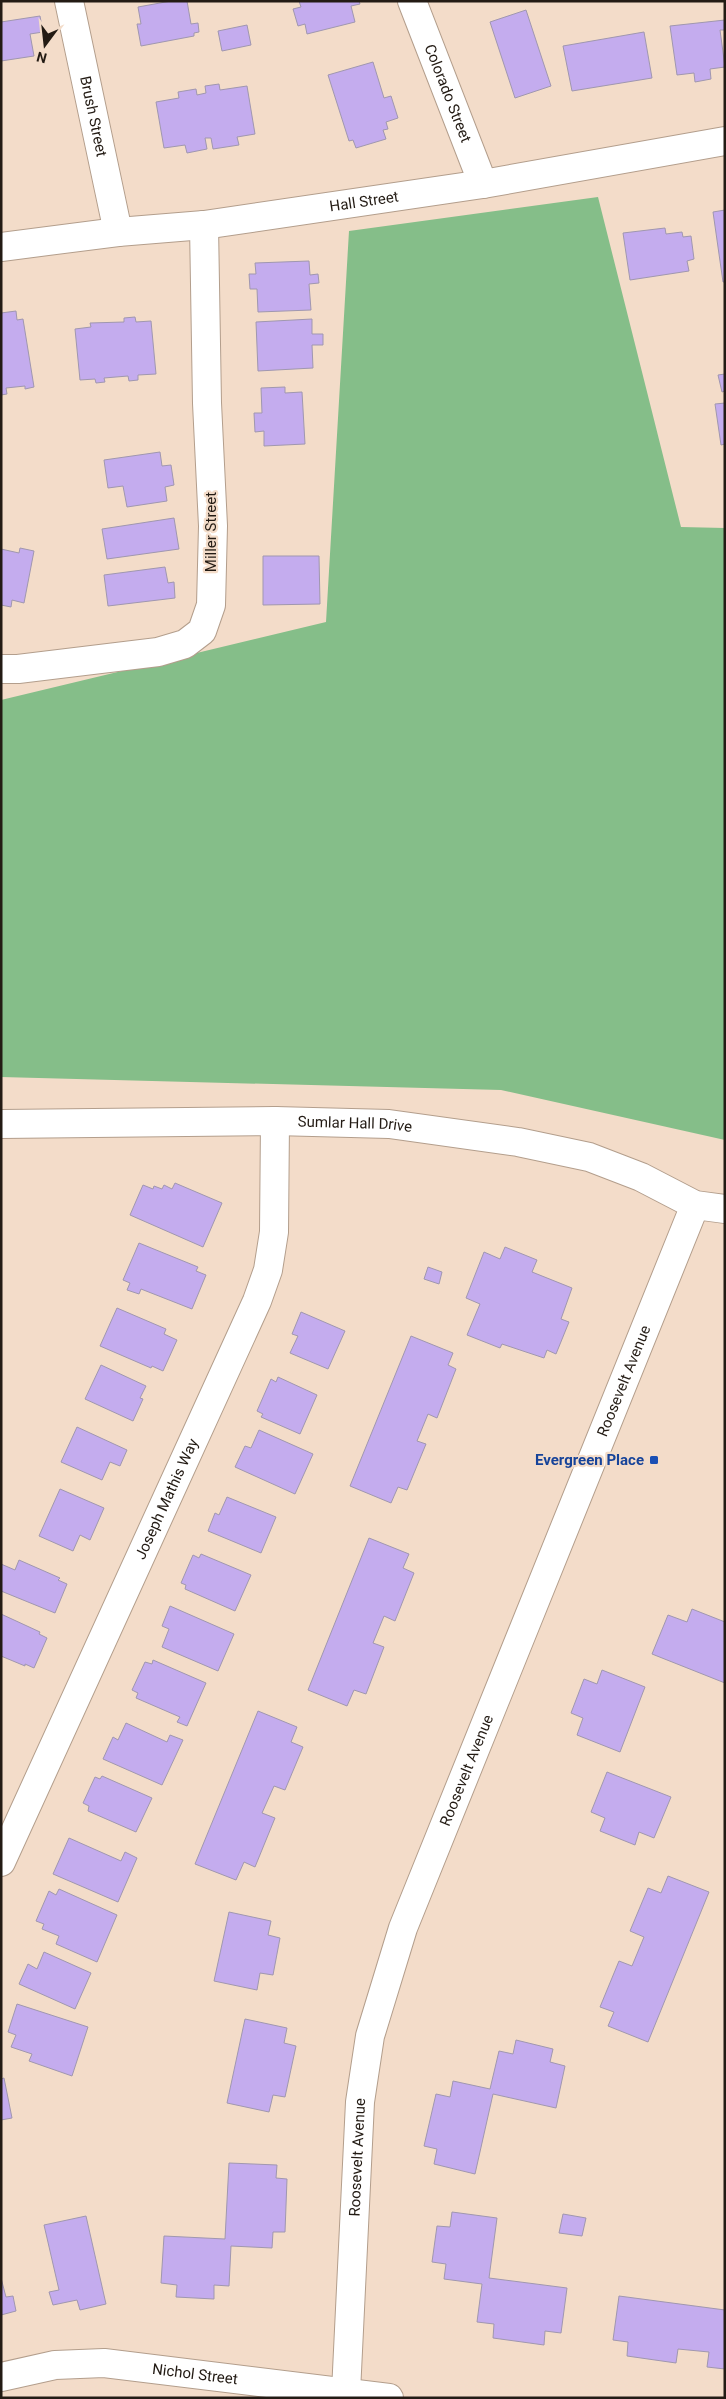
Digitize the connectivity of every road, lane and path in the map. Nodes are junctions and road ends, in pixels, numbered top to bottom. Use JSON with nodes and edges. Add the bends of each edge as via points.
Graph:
{"nodes":[{"id":1,"x":69,"y":1,"type":"edge"},
{"id":2,"x":412,"y":1,"type":"edge"},
{"id":3,"x":725,"y":141,"type":"edge"},
{"id":4,"x":483,"y":184,"type":"junction"},
{"id":5,"x":204,"y":225,"type":"junction"},
{"id":6,"x":118,"y":232,"type":"junction"},
{"id":7,"x":1,"y":247,"type":"edge"},
{"id":8,"x":1,"y":669,"type":"edge"},
{"id":9,"x":275,"y":1121,"type":"junction"},
{"id":10,"x":1,"y":1124,"type":"edge"},
{"id":11,"x":695,"y":1205,"type":"junction"},
{"id":12,"x":725,"y":1209,"type":"edge"},
{"id":13,"x":8,"y":1830,"type":"edge"},
{"id":14,"x":1,"y":1862,"type":"edge"},
{"id":15,"x":1,"y":2377,"type":"edge"},
{"id":16,"x":346,"y":2392,"type":"junction"},
{"id":17,"x":389,"y":2398,"type":"edge"}],
"edges":[{"from":1,"to":6,"type":"street","name":"Brush Street"},
{"from":2,"to":4,"type":"street","name":"Colorado Street"},
{"from":3,"to":4,"type":"street","name":"Hall Street"},
{"from":4,"to":5,"type":"street","name":"Hall Street"},
{"from":5,"to":6,"type":"street","name":"Hall Street"},
{"from":5,"to":8,"type":"street","name":"Miller Street","via":[[212,526],[211,605],[202,631],[185,644],[158,652]]},
{"from":6,"to":7,"type":"street","name":"Hall Street"},
{"from":9,"to":10,"type":"street","name":"Sumlar Hall Drive"},
{"from":9,"to":11,"type":"street","name":"Sumlar Hall Drive","via":[[389,1124],[518,1142],[589,1157],[641,1177]]},
{"from":9,"to":13,"type":"street","name":"Joseph Mathis Way","via":[[274,1232],[268,1270],[249,1319]]},
{"from":11,"to":12,"type":"street"},
{"from":11,"to":16,"type":"street","name":"Roosevelt Avenue","via":[[406,1920],[386,1980],[370,2036],[360,2102]]},
{"from":13,"to":14,"type":"street","name":"Joseph Mathis Way"},
{"from":15,"to":16,"type":"street","name":"Nichol Street","via":[[55,2365],[104,2363]]},
{"from":16,"to":17,"type":"street","name":"Nichol Street"}]}
